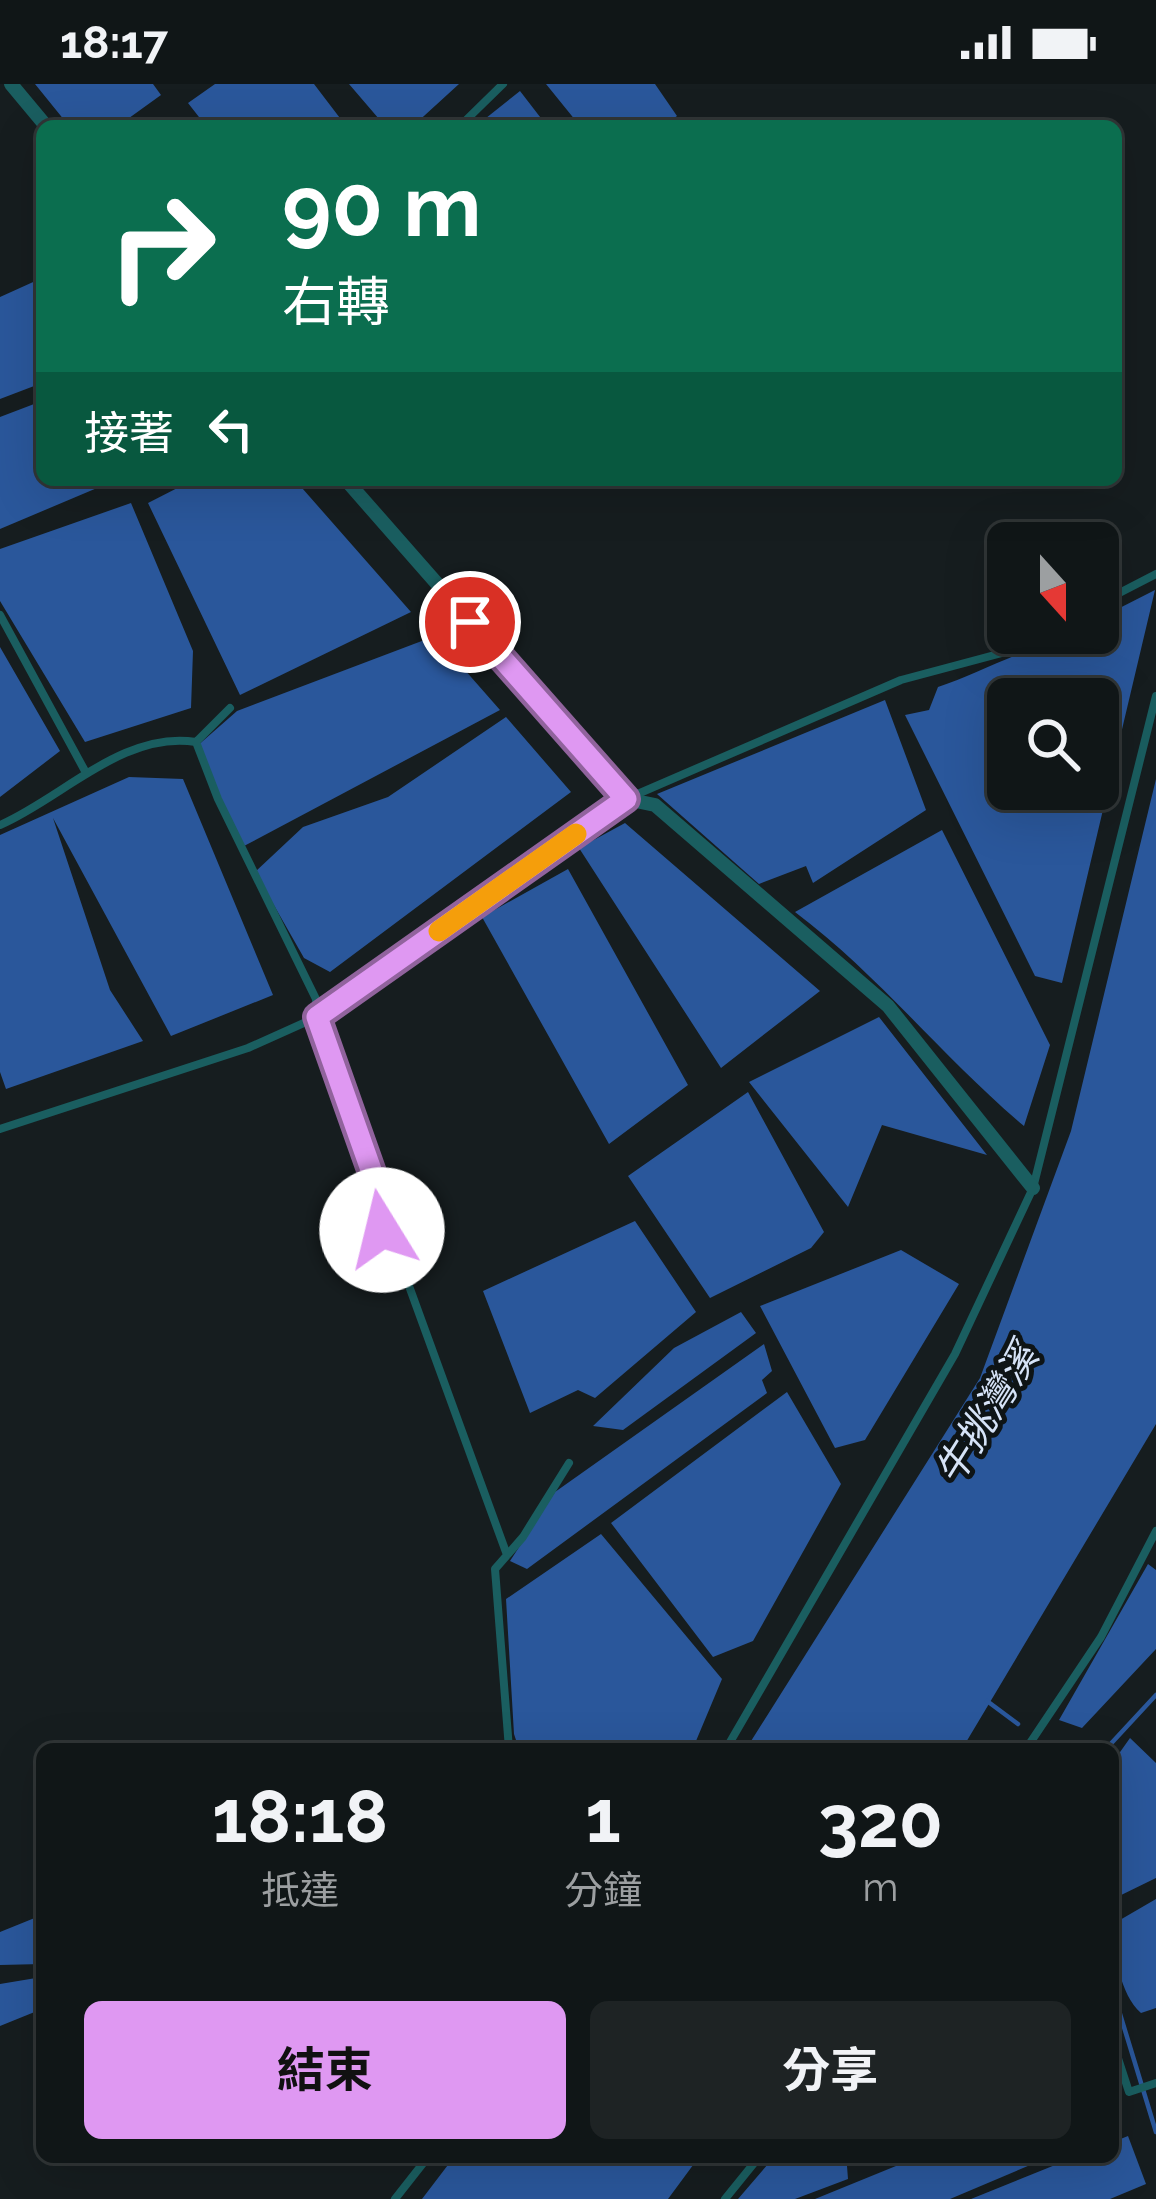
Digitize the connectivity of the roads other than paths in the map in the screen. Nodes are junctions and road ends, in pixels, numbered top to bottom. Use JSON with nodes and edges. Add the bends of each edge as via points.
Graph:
{"nodes":[{"id":1,"x":11,"y":84,"type":"edge"},
{"id":2,"x":503,"y":84,"type":"edge"},
{"id":3,"x":41,"y":120,"type":"edge"},
{"id":4,"x":466,"y":120,"type":"edge"},
{"id":5,"x":351,"y":486,"type":"edge"},
{"id":6,"x":1156,"y":574,"type":"edge"},
{"id":7,"x":1119,"y":593,"type":"edge"},
{"id":8,"x":0,"y":615,"type":"edge"},
{"id":9,"x":998,"y":654,"type":"edge"},
{"id":10,"x":1156,"y":696,"type":"edge"},
{"id":11,"x":230,"y":708,"type":"dead end"},
{"id":12,"x":196,"y":742,"type":"junction"},
{"id":13,"x":85,"y":771,"type":"junction"},
{"id":14,"x":626,"y":799,"type":"junction"},
{"id":15,"x":0,"y":825,"type":"edge"},
{"id":16,"x":317,"y":1017,"type":"junction"},
{"id":17,"x":0,"y":1129,"type":"edge"},
{"id":18,"x":1033,"y":1188,"type":"junction"},
{"id":19,"x":568,"y":1462,"type":"dead end"},
{"id":20,"x":1156,"y":1531,"type":"edge"},
{"id":21,"x":507,"y":1555,"type":"junction"},
{"id":22,"x":509,"y":1743,"type":"edge"},
{"id":23,"x":729,"y":1743,"type":"edge"},
{"id":24,"x":1030,"y":1743,"type":"edge"},
{"id":25,"x":1119,"y":2061,"type":"edge"},
{"id":26,"x":1156,"y":2084,"type":"edge"},
{"id":27,"x":423,"y":2163,"type":"edge"},
{"id":28,"x":754,"y":2163,"type":"edge"},
{"id":29,"x":394,"y":2199,"type":"edge"},
{"id":30,"x":725,"y":2199,"type":"edge"}],
"edges":[{"from":1,"to":3,"type":"street"},
{"from":2,"to":4,"type":"lane"},
{"from":5,"to":14,"type":"street"},
{"from":6,"to":7,"type":"lane"},
{"from":8,"to":13,"type":"lane"},
{"from":9,"to":14,"type":"lane","via":[[901,680]]},
{"from":10,"to":18,"type":"lane"},
{"from":11,"to":12,"type":"lane"},
{"from":12,"to":13,"type":"lane","via":[[145,749]]},
{"from":12,"to":16,"type":"lane","via":[[316,999]]},
{"from":13,"to":15,"type":"lane"},
{"from":14,"to":16,"type":"lane"},
{"from":14,"to":18,"type":"street","via":[[655,805],[888,1006]]},
{"from":16,"to":17,"type":"lane","via":[[248,1048]]},
{"from":16,"to":21,"type":"lane","via":[[375,1181],[382,1230]]},
{"from":18,"to":23,"type":"lane","via":[[955,1354]]},
{"from":19,"to":21,"type":"lane"},
{"from":20,"to":24,"type":"lane","via":[[1102,1637]]},
{"from":21,"to":22,"type":"lane","via":[[495,1569]]},
{"from":25,"to":26,"type":"lane","via":[[1129,2092]]},
{"from":27,"to":29,"type":"lane"},
{"from":28,"to":30,"type":"lane"}]}
